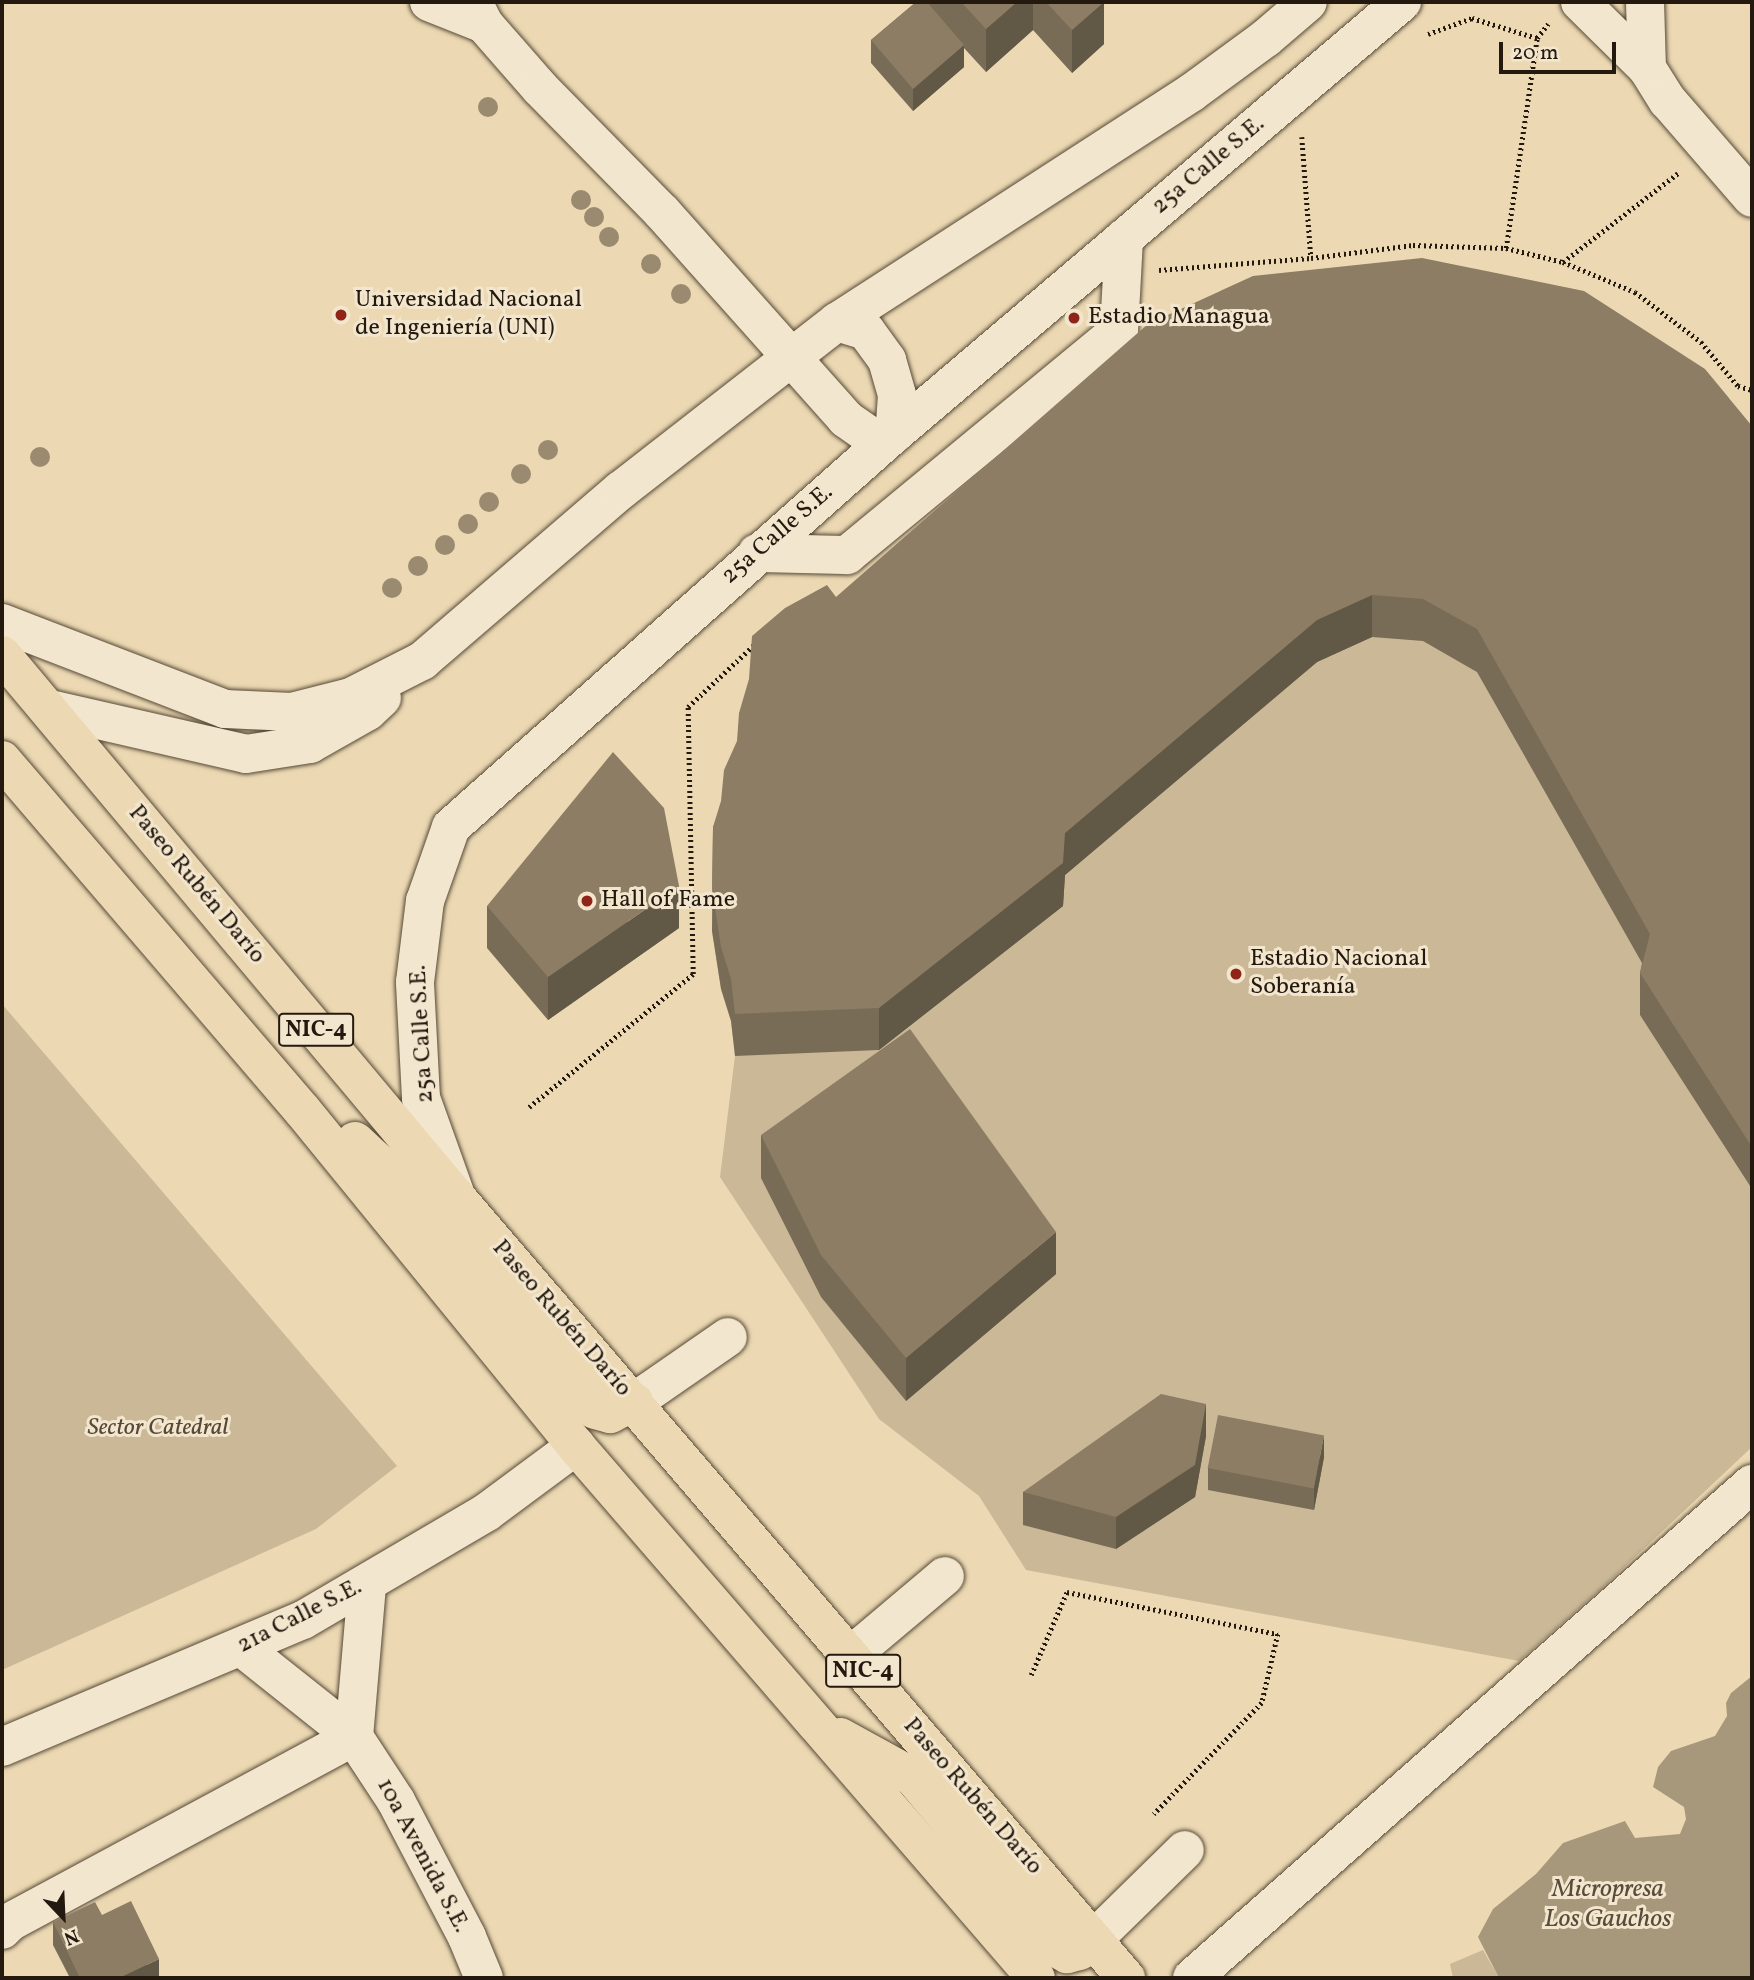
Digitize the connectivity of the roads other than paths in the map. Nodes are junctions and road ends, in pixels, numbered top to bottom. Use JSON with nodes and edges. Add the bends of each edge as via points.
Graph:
{"nodes":[{"id":1,"x":429,"y":2,"type":"edge"},
{"id":2,"x":1308,"y":2,"type":"edge"},
{"id":3,"x":1402,"y":2,"type":"edge"},
{"id":4,"x":1645,"y":2,"type":"edge"},
{"id":5,"x":1566,"y":11,"type":"edge"},
{"id":6,"x":478,"y":13,"type":"edge"},
{"id":7,"x":1647,"y":68,"type":"junction"},
{"id":8,"x":1752,"y":198,"type":"edge"},
{"id":9,"x":1124,"y":256,"type":"junction"},
{"id":10,"x":836,"y":322,"type":"junction"},
{"id":11,"x":790,"y":358,"type":"junction"},
{"id":12,"x":888,"y":439,"type":"junction"},
{"id":13,"x":757,"y":554,"type":"junction"},
{"id":14,"x":2,"y":623,"type":"edge"},
{"id":15,"x":2,"y":655,"type":"edge"},
{"id":16,"x":422,"y":661,"type":"junction"},
{"id":17,"x":50,"y":709,"type":"junction"},
{"id":18,"x":2,"y":760,"type":"edge"},
{"id":19,"x":302,"y":1110,"type":"junction"},
{"id":20,"x":457,"y":1198,"type":"junction"},
{"id":21,"x":728,"y":1337,"type":"dead end"},
{"id":22,"x":634,"y":1402,"type":"junction"},
{"id":23,"x":576,"y":1446,"type":"junction"},
{"id":24,"x":1752,"y":1484,"type":"edge"},
{"id":25,"x":945,"y":1577,"type":"dead end"},
{"id":26,"x":367,"y":1584,"type":"junction"},
{"id":27,"x":241,"y":1647,"type":"junction"},
{"id":28,"x":845,"y":1650,"type":"junction"},
{"id":29,"x":816,"y":1724,"type":"junction"},
{"id":30,"x":354,"y":1737,"type":"junction"},
{"id":31,"x":2,"y":1747,"type":"edge"},
{"id":32,"x":1185,"y":1850,"type":"dead end"},
{"id":33,"x":2,"y":1930,"type":"edge"},
{"id":34,"x":1080,"y":1956,"type":"edge"},
{"id":35,"x":484,"y":1978,"type":"edge"},
{"id":36,"x":1036,"y":1978,"type":"edge"},
{"id":37,"x":1126,"y":1978,"type":"edge"},
{"id":38,"x":1192,"y":1978,"type":"edge"}],
"edges":[{"from":1,"to":6,"type":"street"},
{"from":2,"to":10,"type":"street","via":[[1191,93]]},
{"from":3,"to":9,"type":"street","name":"25a Calle S.E."},
{"from":4,"to":7,"type":"street"},
{"from":5,"to":7,"type":"street"},
{"from":6,"to":11,"type":"street","via":[[540,88],[661,211]]},
{"from":7,"to":8,"type":"street","via":[[1668,101]]},
{"from":9,"to":12,"type":"street","name":"25a Calle S.E."},
{"from":9,"to":13,"type":"street","via":[[1119,331],[848,555]]},
{"from":10,"to":11,"type":"street"},
{"from":10,"to":12,"type":"street","via":[[866,331],[887,360],[897,395]]},
{"from":11,"to":12,"type":"street","via":[[855,427]]},
{"from":11,"to":16,"type":"street","via":[[621,490]]},
{"from":12,"to":13,"type":"street","name":"25a Calle S.E."},
{"from":13,"to":20,"type":"street","name":"25a Calle S.E.","via":[[451,827],[425,901],[415,982],[421,1098]]},
{"from":14,"to":16,"type":"street","via":[[225,709],[292,712],[351,697]]},
{"from":15,"to":17,"type":"highway","name":"Paseo Rubén Darío","number":"NIC-4"},
{"from":16,"to":17,"type":"street","via":[[369,711],[310,744],[246,754]]},
{"from":17,"to":20,"type":"highway","name":"Paseo Rubén Darío","number":"NIC-4"},
{"from":18,"to":19,"type":"highway","number":"NIC-4"},
{"from":19,"to":22,"type":"highway","via":[[350,1137],[379,1163],[594,1410],[616,1413]]},
{"from":19,"to":23,"type":"highway","number":"NIC-4"},
{"from":20,"to":22,"type":"highway","name":"Paseo Rubén Darío","number":"NIC-4"},
{"from":21,"to":22,"type":"street"},
{"from":22,"to":23,"type":"highway"},
{"from":22,"to":28,"type":"highway","name":"Paseo Rubén Darío","number":"NIC-4"},
{"from":23,"to":26,"type":"street","name":"21a Calle S.E.","via":[[487,1512]]},
{"from":23,"to":28,"type":"highway","via":[[603,1433],[634,1439],[792,1607]]},
{"from":23,"to":29,"type":"highway","number":"NIC-4"},
{"from":24,"to":38,"type":"street"},
{"from":25,"to":28,"type":"street"},
{"from":26,"to":27,"type":"street","name":"21a Calle S.E.","via":[[303,1620]]},
{"from":26,"to":30,"type":"street"},
{"from":27,"to":30,"type":"street","name":"10a Avenida S.E."},
{"from":27,"to":31,"type":"street","name":"21a Calle S.E."},
{"from":28,"to":34,"type":"highway","name":"Paseo Rubén Darío","number":"NIC-4"},
{"from":29,"to":34,"type":"highway","via":[[913,1777],[1056,1948]]},
{"from":29,"to":36,"type":"highway","number":"NIC-4"},
{"from":30,"to":33,"type":"street"},
{"from":30,"to":35,"type":"street","name":"10a Avenida S.E.","via":[[396,1801]]},
{"from":32,"to":34,"type":"street"},
{"from":34,"to":37,"type":"highway","name":"Paseo Rubén Darío","number":"NIC-4"}]}
